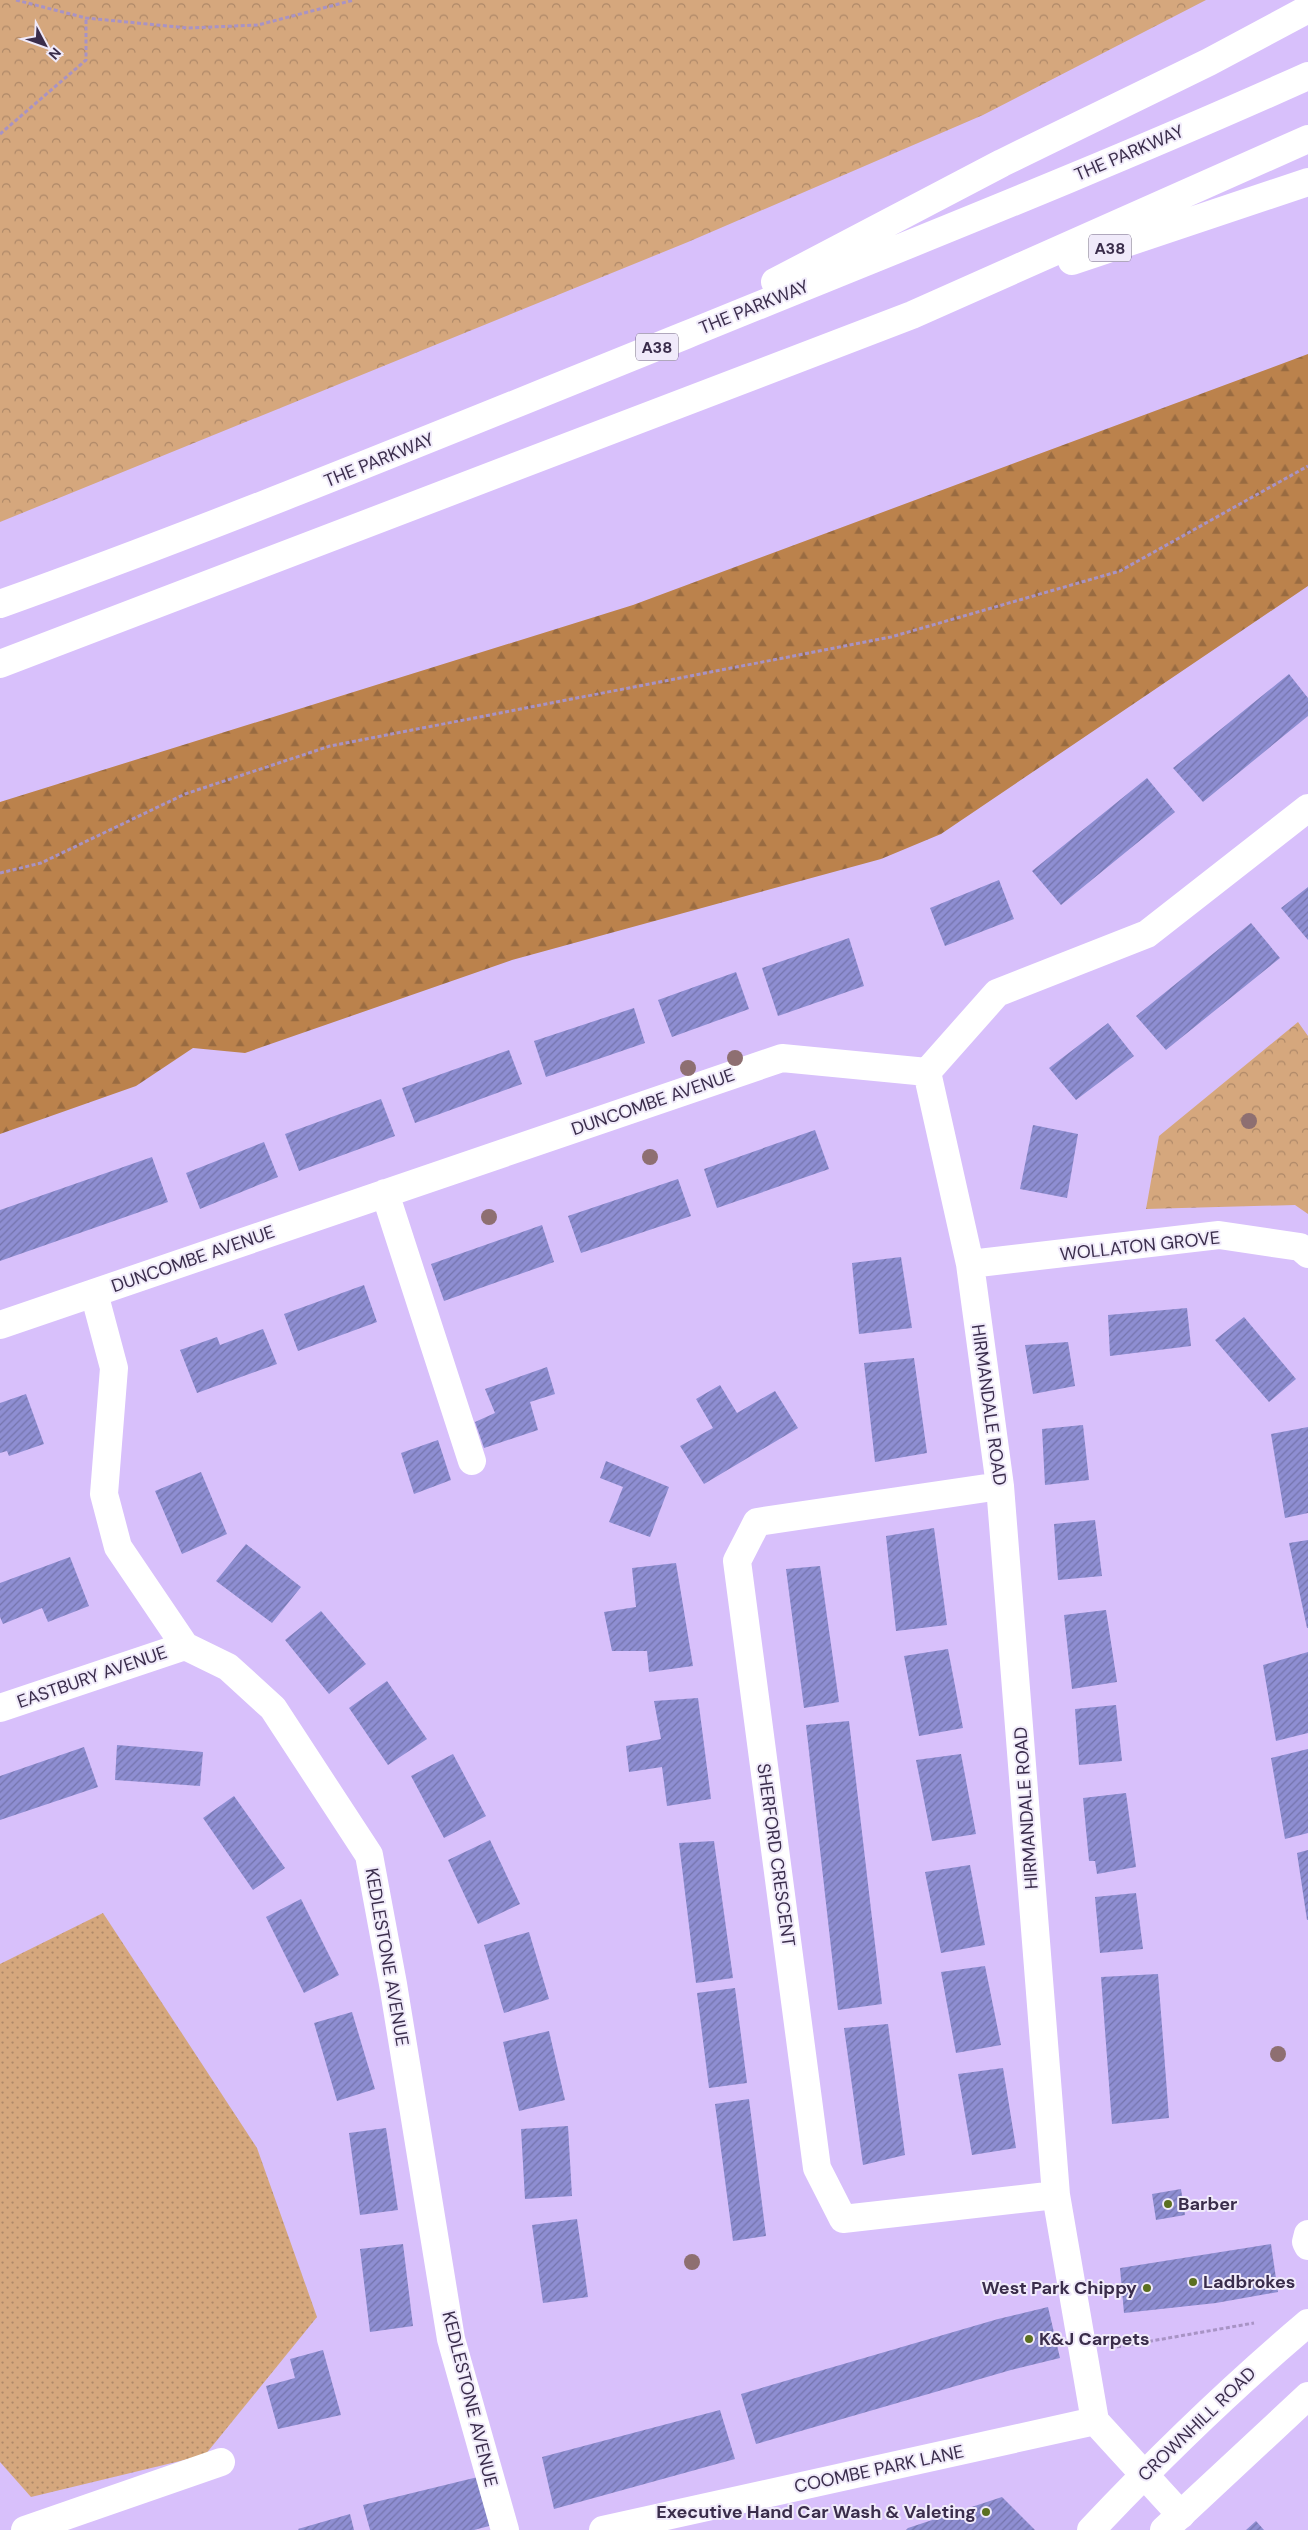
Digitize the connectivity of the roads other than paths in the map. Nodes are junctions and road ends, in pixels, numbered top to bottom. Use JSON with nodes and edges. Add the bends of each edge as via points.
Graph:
{"nodes":[{"id":1,"x":1308,"y":9,"type":"edge"},
{"id":2,"x":1308,"y":76,"type":"edge"},
{"id":3,"x":1308,"y":139,"type":"edge"},
{"id":4,"x":1308,"y":182,"type":"edge"},
{"id":5,"x":912,"y":315,"type":"junction"},
{"id":6,"x":634,"y":356,"type":"junction"},
{"id":7,"x":0,"y":604,"type":"edge"},
{"id":8,"x":0,"y":664,"type":"edge"},
{"id":9,"x":1308,"y":808,"type":"edge"},
{"id":10,"x":927,"y":1072,"type":"junction"},
{"id":11,"x":385,"y":1193,"type":"junction"},
{"id":12,"x":1308,"y":1254,"type":"edge"},
{"id":13,"x":970,"y":1264,"type":"junction"},
{"id":14,"x":94,"y":1293,"type":"junction"},
{"id":15,"x":0,"y":1325,"type":"edge"},
{"id":16,"x":472,"y":1461,"type":"dead end"},
{"id":17,"x":1000,"y":1486,"type":"junction"},
{"id":18,"x":185,"y":1646,"type":"junction"},
{"id":19,"x":0,"y":1708,"type":"edge"},
{"id":20,"x":1056,"y":2195,"type":"junction"},
{"id":21,"x":1308,"y":2234,"type":"edge"},
{"id":22,"x":1308,"y":2246,"type":"edge"},
{"id":23,"x":1308,"y":2323,"type":"edge"},
{"id":24,"x":1308,"y":2396,"type":"edge"},
{"id":25,"x":1095,"y":2421,"type":"junction"},
{"id":26,"x":221,"y":2462,"type":"dead end"},
{"id":27,"x":1143,"y":2475,"type":"junction"},
{"id":28,"x":1172,"y":2522,"type":"edge"},
{"id":29,"x":25,"y":2530,"type":"edge"},
{"id":30,"x":504,"y":2530,"type":"edge"},
{"id":31,"x":603,"y":2530,"type":"edge"},
{"id":32,"x":1091,"y":2530,"type":"edge"}],
"edges":[{"from":1,"to":6,"type":"main road","number":"A38","via":[[1210,62],[1002,163]]},
{"from":2,"to":6,"type":"main road","name":"THE PARKWAY","number":"A38","via":[[1012,203]]},
{"from":3,"to":5,"type":"main road","number":"A38"},
{"from":4,"to":5,"type":"main road","number":"A38"},
{"from":5,"to":8,"type":"main road","number":"A38"},
{"from":6,"to":7,"type":"main road","name":"THE PARKWAY","number":"A38","via":[[129,558]]},
{"from":9,"to":10,"type":"main road","via":[[1147,934],[997,993]]},
{"from":10,"to":11,"type":"main road","name":"DUNCOMBE AVENUE","via":[[782,1058]]},
{"from":10,"to":13,"type":"main road","name":"HIRMANDALE ROAD"},
{"from":11,"to":14,"type":"main road","name":"DUNCOMBE AVENUE"},
{"from":11,"to":16,"type":"main road"},
{"from":12,"to":13,"type":"main road","name":"WOLLATON GROVE","via":[[1300,1247],[1219,1235]]},
{"from":13,"to":17,"type":"main road","name":"HIRMANDALE ROAD"},
{"from":14,"to":15,"type":"main road","name":"DUNCOMBE AVENUE"},
{"from":14,"to":18,"type":"main road","name":"KEDLESTONE AVENUE","via":[[114,1368],[104,1494],[118,1548]]},
{"from":17,"to":20,"type":"main road","name":"HIRMANDALE ROAD"},
{"from":17,"to":20,"type":"main road","name":"SHERFORD CRESCENT","via":[[757,1522],[737,1561],[817,2168],[843,2219]]},
{"from":18,"to":19,"type":"main road","name":"EASTBURY AVENUE"},
{"from":18,"to":30,"type":"main road","name":"KEDLESTONE AVENUE","via":[[228,1667],[273,1708],[369,1855],[394,1984],[451,2339]]},
{"from":20,"to":25,"type":"main road","name":"HIRMANDALE ROAD"},
{"from":21,"to":22,"type":"main road"},
{"from":23,"to":27,"type":"main road","name":"CROWNHILL ROAD","via":[[1242,2379]]},
{"from":24,"to":28,"type":"main road"},
{"from":25,"to":27,"type":"main road"},
{"from":25,"to":31,"type":"main road","name":"COOMBE PARK LANE"},
{"from":26,"to":29,"type":"main road"},
{"from":27,"to":28,"type":"main road"},
{"from":27,"to":32,"type":"main road","name":"CROWNHILL ROAD"}]}
